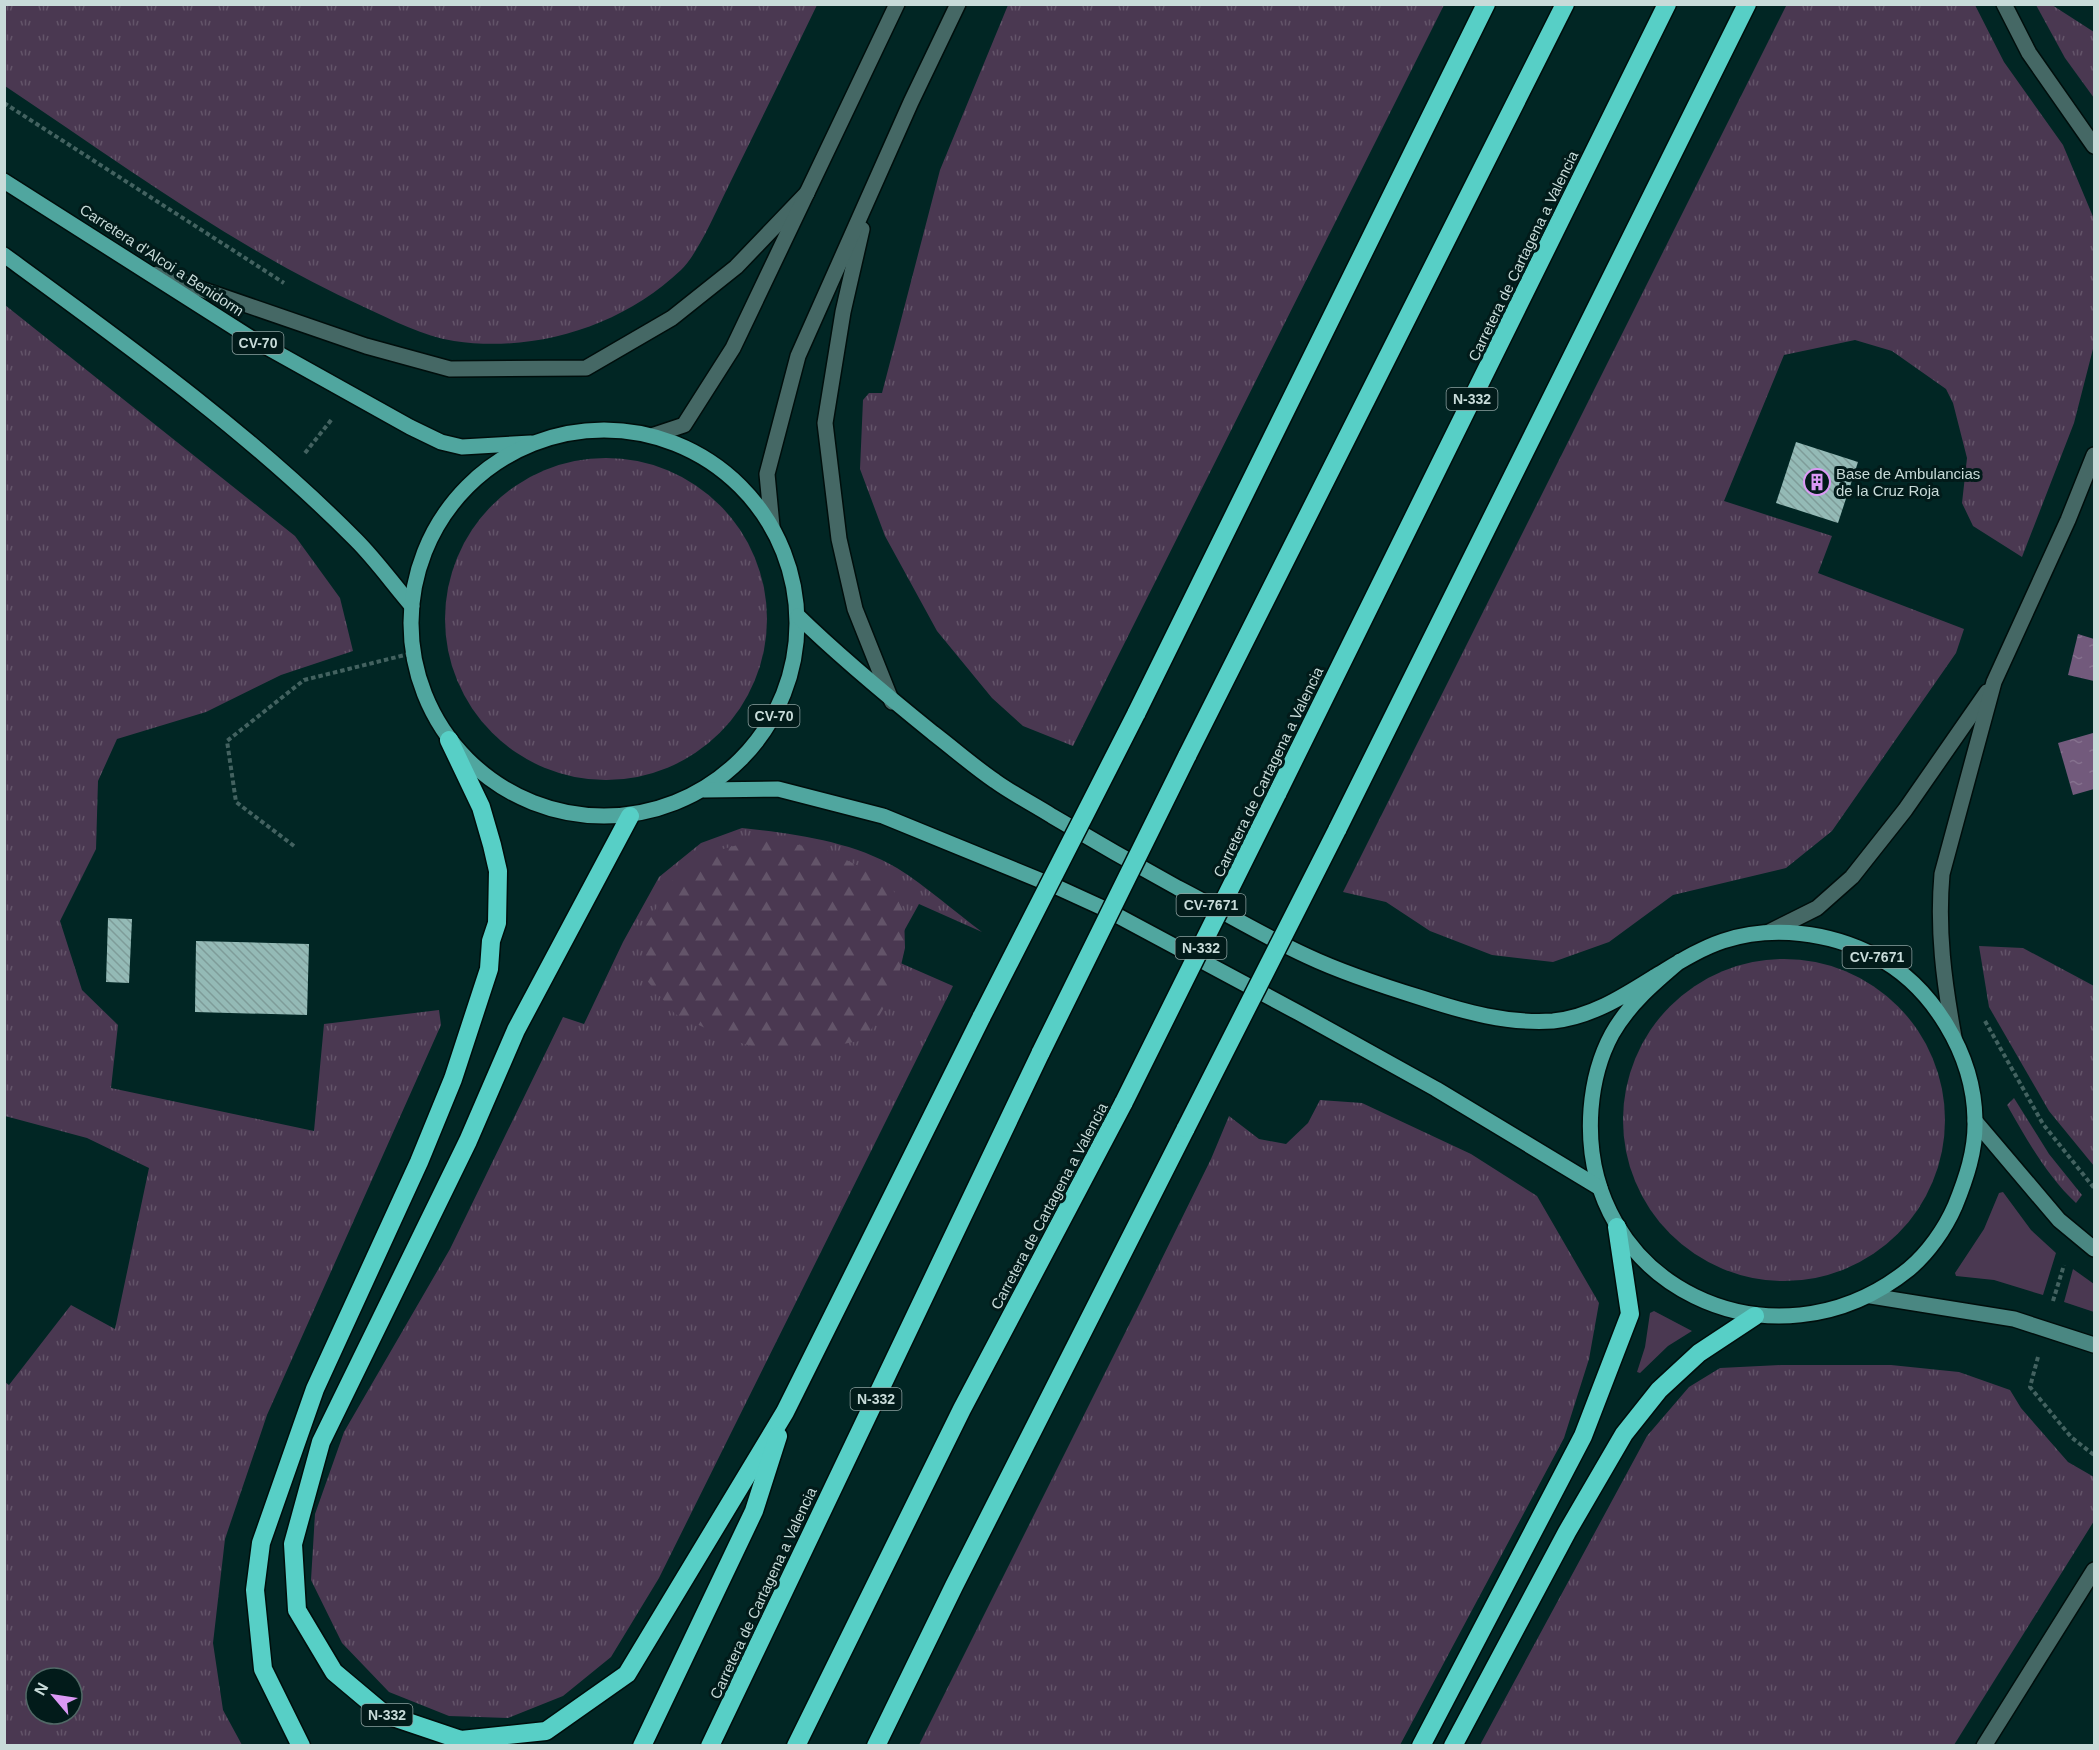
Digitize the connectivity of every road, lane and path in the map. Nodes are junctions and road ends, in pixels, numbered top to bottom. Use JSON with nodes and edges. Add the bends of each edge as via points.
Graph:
{"nodes":[{"id":1,"x":897,"y":4,"type":"edge"},
{"id":2,"x":958,"y":4,"type":"edge"},
{"id":3,"x":1486,"y":4,"type":"edge"},
{"id":4,"x":1565,"y":4,"type":"edge"},
{"id":5,"x":1667,"y":4,"type":"edge"},
{"id":6,"x":1747,"y":4,"type":"edge"},
{"id":7,"x":2004,"y":4,"type":"edge"},
{"id":8,"x":4,"y":103,"type":"edge"},
{"id":9,"x":2094,"y":146,"type":"edge"},
{"id":10,"x":4,"y":181,"type":"edge"},
{"id":11,"x":807,"y":193,"type":"junction"},
{"id":12,"x":870,"y":194,"type":"junction"},
{"id":13,"x":4,"y":255,"type":"edge"},
{"id":14,"x":144,"y":270,"type":"junction"},
{"id":15,"x":291,"y":287,"type":"dead end"},
{"id":16,"x":347,"y":391,"type":"junction"},
{"id":17,"x":654,"y":435,"type":"junction"},
{"id":18,"x":534,"y":442,"type":"junction"},
{"id":19,"x":2094,"y":455,"type":"edge"},
{"id":20,"x":288,"y":474,"type":"junction"},
{"id":21,"x":772,"y":526,"type":"junction"},
{"id":22,"x":412,"y":606,"type":"junction"},
{"id":23,"x":798,"y":616,"type":"junction"},
{"id":24,"x":413,"y":653,"type":"junction"},
{"id":25,"x":1994,"y":682,"type":"junction"},
{"id":26,"x":892,"y":702,"type":"junction"},
{"id":27,"x":449,"y":740,"type":"junction"},
{"id":28,"x":704,"y":790,"type":"junction"},
{"id":29,"x":630,"y":816,"type":"junction"},
{"id":30,"x":294,"y":846,"type":"dead end"},
{"id":31,"x":1769,"y":932,"type":"junction"},
{"id":32,"x":1680,"y":962,"type":"junction"},
{"id":33,"x":1982,"y":1014,"type":"dead end"},
{"id":34,"x":1954,"y":1037,"type":"junction"},
{"id":35,"x":1975,"y":1121,"type":"junction"},
{"id":36,"x":1600,"y":1188,"type":"junction"},
{"id":37,"x":2094,"y":1188,"type":"edge"},
{"id":38,"x":1617,"y":1227,"type":"junction"},
{"id":39,"x":2094,"y":1249,"type":"edge"},
{"id":40,"x":1871,"y":1296,"type":"junction"},
{"id":41,"x":1755,"y":1317,"type":"junction"},
{"id":42,"x":2094,"y":1345,"type":"edge"},
{"id":43,"x":785,"y":1412,"type":"junction"},
{"id":44,"x":2094,"y":1570,"type":"edge"},
{"id":45,"x":301,"y":1746,"type":"edge"},
{"id":46,"x":642,"y":1746,"type":"edge"},
{"id":47,"x":710,"y":1746,"type":"edge"},
{"id":48,"x":796,"y":1746,"type":"edge"},
{"id":49,"x":876,"y":1746,"type":"edge"},
{"id":50,"x":1421,"y":1746,"type":"edge"},
{"id":51,"x":1453,"y":1746,"type":"edge"},
{"id":52,"x":1984,"y":1746,"type":"edge"}],
"edges":[{"from":1,"to":11,"type":"street"},
{"from":2,"to":12,"type":"street"},
{"from":3,"to":43,"type":"highway","number":"N-332","bridge":true,"via":[[1136,714]]},
{"from":4,"to":47,"type":"highway","name":"Carretera de Cartagena a Valencia","number":"N-332","bridge":true,"via":[[1041,1052]]},
{"from":5,"to":48,"type":"highway","name":"Carretera de Cartagena a Valencia","number":"N-332","bridge":true,"via":[[1124,1102],[962,1409]]},
{"from":6,"to":49,"type":"highway","bridge":true},
{"from":7,"to":9,"type":"street","via":[[2029,52]]},
{"from":8,"to":15,"type":"path"},
{"from":10,"to":14,"type":"main road","name":"Carretera d'Alcoi a Benidorm","number":"CV-70"},
{"from":11,"to":14,"type":"street","via":[[736,267],[672,318],[586,368],[450,369],[345,339]]},
{"from":11,"to":17,"type":"street","via":[[733,348],[684,425]]},
{"from":12,"to":21,"type":"street","via":[[798,356],[767,474]]},
{"from":12,"to":26,"type":"street","via":[[843,312],[825,423],[839,539],[855,609]]},
{"from":13,"to":20,"type":"main road","via":[[101,326]]},
{"from":14,"to":16,"type":"main road","name":"Carretera d'Alcoi a Benidorm","number":"CV-70","via":[[254,340]]},
{"from":16,"to":18,"type":"main road","name":"Carretera d'Alcoi a Benidorm","number":"CV-70","via":[[441,442],[462,447]]},
{"from":16,"to":20,"type":"path","via":[[326,429]]},
{"from":17,"to":18,"type":"main road","number":"CV-70","via":[[593,429]]},
{"from":17,"to":21,"type":"main road","number":"CV-70","via":[[709,460],[741,485]]},
{"from":18,"to":22,"type":"main road","number":"CV-70","via":[[487,469],[449,507],[423,554]]},
{"from":19,"to":25,"type":"street"},
{"from":20,"to":22,"type":"main road","via":[[358,541]]},
{"from":21,"to":23,"type":"main road","number":"CV-70","via":[[790,566]]},
{"from":22,"to":24,"type":"main road","number":"CV-70"},
{"from":23,"to":26,"type":"main road","number":"CV-7671"},
{"from":23,"to":28,"type":"main road","number":"CV-70","via":[[793,667],[774,715],[745,757]]},
{"from":24,"to":27,"type":"main road","number":"CV-70","via":[[425,699]]},
{"from":24,"to":30,"type":"path","via":[[304,680],[227,741],[236,802]]},
{"from":25,"to":31,"type":"street","via":[[1905,810],[1852,877],[1817,908]]},
{"from":25,"to":34,"type":"street","via":[[1942,874],[1942,969]]},
{"from":26,"to":32,"type":"main road","number":"CV-7671","via":[[996,783],[1125,859],[1307,956],[1397,991],[1511,1022],[1557,1020],[1588,1014],[1610,1004]]},
{"from":27,"to":29,"type":"main road","number":"CV-70","via":[[485,776],[529,802],[579,816]]},
{"from":27,"to":45,"type":"highway","via":[[481,807],[492,845],[498,871],[497,923],[489,969],[453,1080],[315,1389],[261,1543],[255,1590],[263,1669]]},
{"from":28,"to":29,"type":"main road","number":"CV-70","via":[[669,806]]},
{"from":28,"to":36,"type":"main road","via":[[778,789],[883,816],[1059,888],[1106,909],[1329,1029]]},
{"from":29,"to":43,"type":"highway","number":"N-332","via":[[516,1030],[468,1141],[321,1443],[293,1544],[297,1610],[334,1672],[384,1714],[461,1740],[546,1731],[627,1674]]},
{"from":31,"to":32,"type":"main road","number":"CV-7671","via":[[1723,941]]},
{"from":31,"to":34,"type":"main road","number":"CV-7671","via":[[1825,936],[1878,957],[1922,991]]},
{"from":32,"to":36,"type":"main road","number":"CV-7671","via":[[1640,994],[1610,1037],[1593,1086],[1589,1137]]},
{"from":33,"to":37,"type":"path","via":[[2043,1124]]},
{"from":34,"to":35,"type":"main road","number":"CV-7671","via":[[1970,1078]]},
{"from":35,"to":39,"type":"main road","via":[[2059,1220]]},
{"from":35,"to":40,"type":"main road","number":"CV-7671","via":[[1968,1174],[1948,1223],[1915,1265]]},
{"from":36,"to":38,"type":"main road","number":"CV-7671"},
{"from":38,"to":41,"type":"main road","number":"CV-7671","via":[[1654,1270],[1701,1301]]},
{"from":38,"to":50,"type":"highway","via":[[1630,1314],[1583,1436]]},
{"from":40,"to":41,"type":"main road","number":"CV-7671","via":[[1815,1315]]},
{"from":40,"to":42,"type":"main road","number":"CV-7671","via":[[2014,1319]]},
{"from":41,"to":51,"type":"highway","via":[[1698,1353],[1659,1390],[1624,1434]]},
{"from":43,"to":46,"type":"highway","via":[[754,1511]]},
{"from":44,"to":52,"type":"street"}]}
